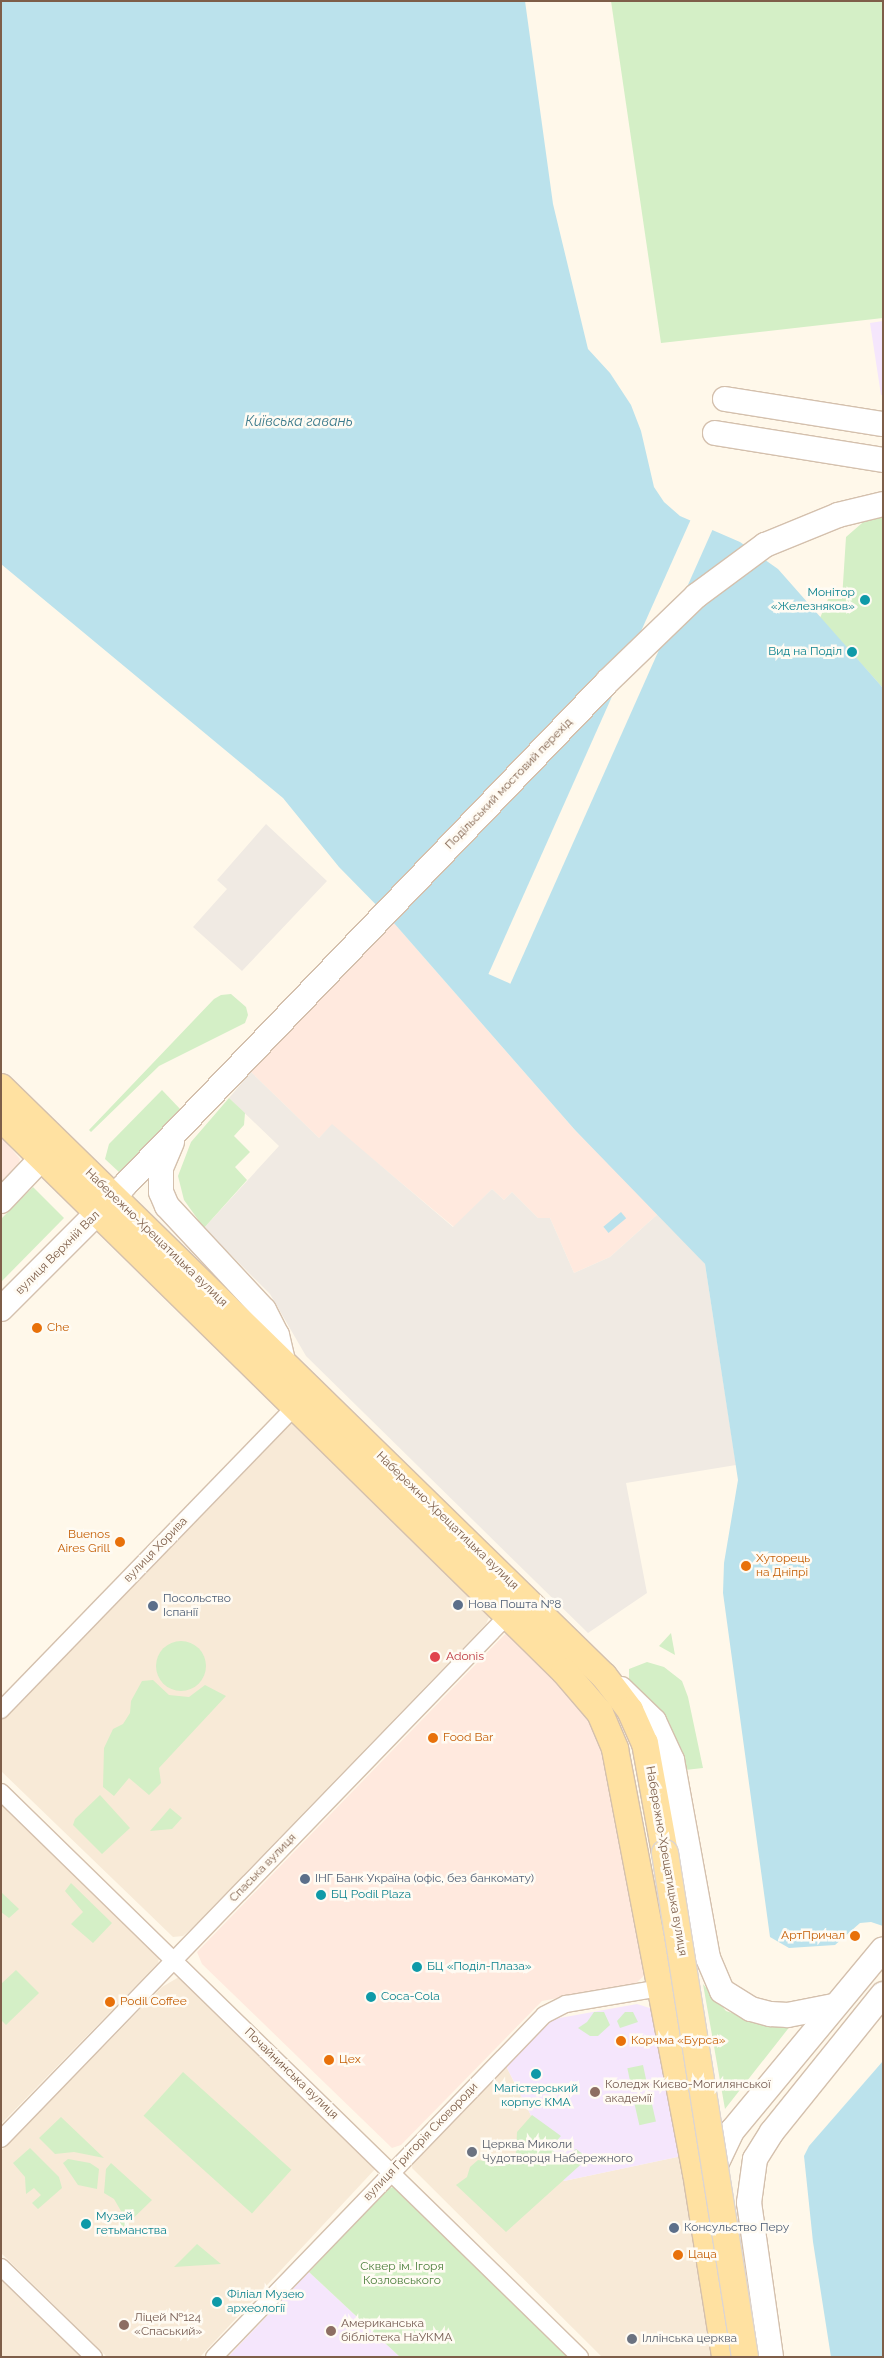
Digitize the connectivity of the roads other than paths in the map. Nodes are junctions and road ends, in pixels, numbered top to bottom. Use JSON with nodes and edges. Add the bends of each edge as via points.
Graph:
{"nodes":[{"id":1,"x":725,"y":399,"type":"dead end"},
{"id":2,"x":883,"y":424,"type":"edge"},
{"id":3,"x":715,"y":433,"type":"dead end"},
{"id":4,"x":883,"y":460,"type":"edge"},
{"id":5,"x":883,"y":504,"type":"edge"},
{"id":6,"x":1,"y":1086,"type":"edge"},
{"id":7,"x":1,"y":1118,"type":"edge"},
{"id":8,"x":180,"y":1128,"type":"junction"},
{"id":9,"x":50,"y":1150,"type":"junction"},
{"id":10,"x":1,"y":1201,"type":"edge"},
{"id":11,"x":106,"y":1205,"type":"junction"},
{"id":12,"x":1,"y":1309,"type":"edge"},
{"id":13,"x":283,"y":1362,"type":"junction"},
{"id":14,"x":303,"y":1398,"type":"junction"},
{"id":15,"x":525,"y":1597,"type":"junction"},
{"id":16,"x":507,"y":1616,"type":"junction"},
{"id":17,"x":604,"y":1676,"type":"junction"},
{"id":18,"x":1,"y":1710,"type":"edge"},
{"id":19,"x":1,"y":1792,"type":"edge"},
{"id":20,"x":883,"y":1949,"type":"edge"},
{"id":21,"x":174,"y":1960,"type":"junction"},
{"id":22,"x":661,"y":1988,"type":"junction"},
{"id":23,"x":883,"y":1994,"type":"edge"},
{"id":24,"x":836,"y":2004,"type":"junction"},
{"id":25,"x":1,"y":2138,"type":"edge"},
{"id":26,"x":391,"y":2173,"type":"junction"},
{"id":27,"x":703,"y":2217,"type":"junction"},
{"id":28,"x":1,"y":2266,"type":"edge"},
{"id":29,"x":94,"y":2357,"type":"edge"},
{"id":30,"x":214,"y":2357,"type":"edge"},
{"id":31,"x":580,"y":2357,"type":"edge"},
{"id":32,"x":725,"y":2357,"type":"edge"},
{"id":33,"x":745,"y":2357,"type":"edge"},
{"id":34,"x":771,"y":2357,"type":"edge"}],
"edges":[{"from":1,"to":2,"type":"main road"},
{"from":3,"to":4,"type":"main road"},
{"from":5,"to":8,"type":"main road","name":"Подільський мостовий перехід","via":[[838,515],[765,545],[696,596],[607,682]]},
{"from":6,"to":9,"type":"main road","name":"Набережно-Хрещатицька вулиця"},
{"from":7,"to":9,"type":"main road","name":"Набережно-Хрещатицька вулиця"},
{"from":8,"to":11,"type":"main road","name":"Подільський мостовий перехід"},
{"from":8,"to":13,"type":"main road","via":[[161,1168],[161,1192],[166,1206],[264,1310],[277,1335]]},
{"from":9,"to":10,"type":"main road"},
{"from":9,"to":11,"type":"main road","name":"Набережно-Хрещатицька вулиця"},
{"from":11,"to":12,"type":"main road","name":"вулиця Верхній Вал"},
{"from":11,"to":13,"type":"main road","name":"Набережно-Хрещатицька вулиця"},
{"from":11,"to":14,"type":"main road","name":"Набережно-Хрещатицька вулиця"},
{"from":13,"to":14,"type":"main road","name":"Набережно-Хрещатицька вулиця"},
{"from":14,"to":15,"type":"main road","name":"Набережно-Хрещатицька вулиця"},
{"from":14,"to":16,"type":"main road","name":"Набережно-Хрещатицька вулиця"},
{"from":14,"to":18,"type":"street","name":"вулиця Хорива"},
{"from":15,"to":16,"type":"street","name":"Спаська вулиця"},
{"from":15,"to":17,"type":"main road","name":"Набережно-Хрещатицька вулиця"},
{"from":16,"to":21,"type":"street","name":"Спаська вулиця"},
{"from":16,"to":22,"type":"main road","name":"Набережно-Хрещатицька вулиця","via":[[585,1693],[608,1727]]},
{"from":17,"to":24,"type":"main road","via":[[639,1703],[654,1721],[672,1760],[708,1958],[722,1991],[751,2009],[770,2014],[788,2015]]},
{"from":17,"to":33,"type":"main road","name":"Набережно-Хрещатицька вулиця","bridge":true,"via":[[630,1710],[644,1743],[666,1853]]},
{"from":19,"to":21,"type":"street","name":"Почайнинська вулиця"},
{"from":20,"to":24,"type":"main road"},
{"from":21,"to":25,"type":"street","name":"Спаська вулиця"},
{"from":21,"to":26,"type":"street","name":"Почайнинська вулиця"},
{"from":22,"to":26,"type":"street","name":"вулиця Григорія Сковороди","via":[[566,2004],[544,2015]]},
{"from":22,"to":27,"type":"main road","name":"Набережно-Хрещатицька вулиця"},
{"from":23,"to":34,"type":"main road","via":[[772,2132],[755,2159],[749,2204]]},
{"from":24,"to":27,"type":"main road","via":[[732,2131],[714,2167]]},
{"from":26,"to":30,"type":"street","name":"вулиця Григорія Сковороди"},
{"from":26,"to":31,"type":"street","name":"Почайнинська вулиця"},
{"from":27,"to":32,"type":"main road","name":"Набережно-Хрещатицька вулиця"},
{"from":28,"to":29,"type":"street"}]}
